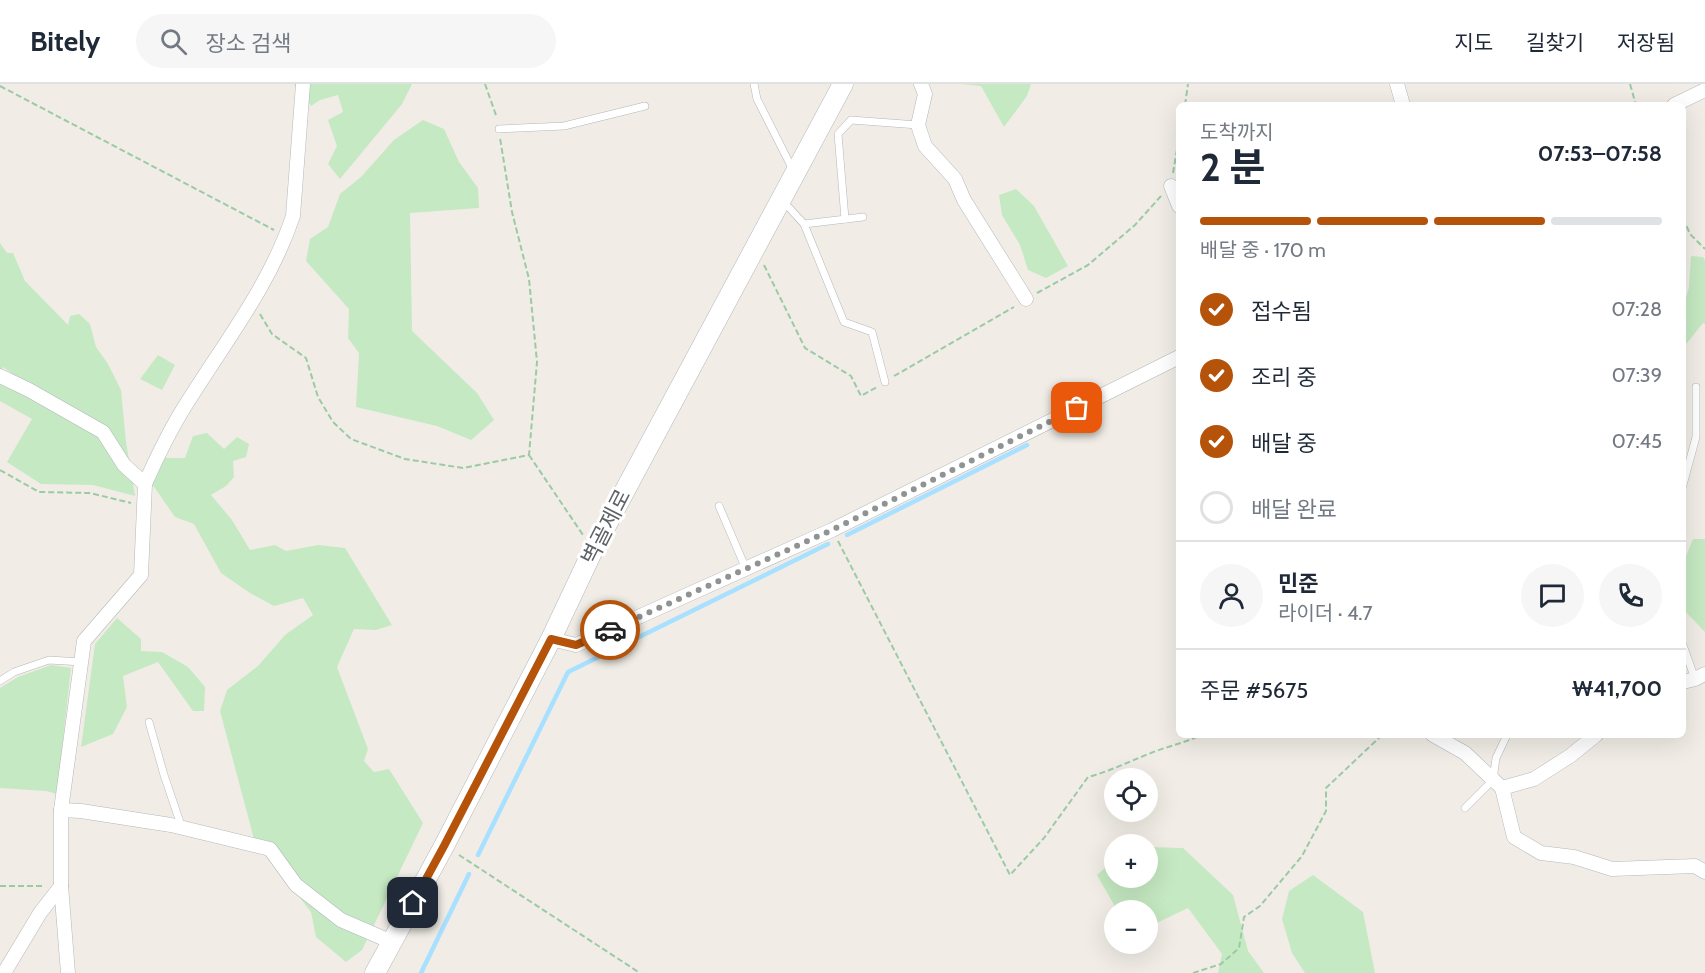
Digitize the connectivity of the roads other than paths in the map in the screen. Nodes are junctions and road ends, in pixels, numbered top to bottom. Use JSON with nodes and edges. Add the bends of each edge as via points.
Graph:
{"nodes":[{"id":1,"x":303,"y":84,"type":"edge"},
{"id":2,"x":754,"y":84,"type":"edge"},
{"id":3,"x":843,"y":84,"type":"edge"},
{"id":4,"x":921,"y":84,"type":"edge"},
{"id":5,"x":1397,"y":84,"type":"edge"},
{"id":6,"x":1705,"y":90,"type":"edge"},
{"id":7,"x":1402,"y":102,"type":"edge"},
{"id":8,"x":1680,"y":102,"type":"edge"},
{"id":9,"x":645,"y":106,"type":"dead end"},
{"id":10,"x":918,"y":125,"type":"junction"},
{"id":11,"x":499,"y":129,"type":"road end"},
{"id":12,"x":794,"y":172,"type":"junction"},
{"id":13,"x":1171,"y":186,"type":"road end"},
{"id":14,"x":781,"y":198,"type":"junction"},
{"id":15,"x":1176,"y":199,"type":"edge"},
{"id":16,"x":863,"y":217,"type":"dead end"},
{"id":17,"x":845,"y":219,"type":"junction"},
{"id":18,"x":804,"y":224,"type":"junction"},
{"id":19,"x":1026,"y":299,"type":"road end"},
{"id":20,"x":1176,"y":358,"type":"edge"},
{"id":21,"x":0,"y":376,"type":"edge"},
{"id":22,"x":885,"y":382,"type":"road end"},
{"id":23,"x":1696,"y":387,"type":"dead end"},
{"id":24,"x":1686,"y":473,"type":"edge"},
{"id":25,"x":145,"y":484,"type":"junction"},
{"id":26,"x":719,"y":506,"type":"dead end"},
{"id":27,"x":746,"y":569,"type":"junction"},
{"id":28,"x":551,"y":639,"type":"junction"},
{"id":29,"x":1686,"y":654,"type":"edge"},
{"id":30,"x":82,"y":662,"type":"junction"},
{"id":31,"x":1694,"y":678,"type":"edge"},
{"id":32,"x":0,"y":681,"type":"edge"},
{"id":33,"x":149,"y":722,"type":"dead end"},
{"id":34,"x":1438,"y":738,"type":"edge"},
{"id":35,"x":1506,"y":738,"type":"edge"},
{"id":36,"x":1592,"y":738,"type":"edge"},
{"id":37,"x":1498,"y":784,"type":"junction"},
{"id":38,"x":1465,"y":808,"type":"dead end"},
{"id":39,"x":61,"y":810,"type":"junction"},
{"id":40,"x":182,"y":828,"type":"junction"},
{"id":41,"x":1705,"y":872,"type":"edge"},
{"id":42,"x":61,"y":886,"type":"junction"},
{"id":43,"x":392,"y":942,"type":"junction"},
{"id":44,"x":4,"y":973,"type":"edge"},
{"id":45,"x":68,"y":973,"type":"edge"},
{"id":46,"x":375,"y":973,"type":"edge"}],
"edges":[{"from":1,"to":25,"type":"street","via":[[293,216],[286,236],[253,302],[182,411]]},
{"from":2,"to":12,"type":"lane","via":[[757,99]]},
{"from":3,"to":12,"type":"street","name":"벽골제로"},
{"from":4,"to":10,"type":"street","via":[[925,94]]},
{"from":5,"to":7,"type":"street"},
{"from":6,"to":8,"type":"street"},
{"from":9,"to":11,"type":"lane","via":[[564,126]]},
{"from":10,"to":17,"type":"lane","via":[[851,120],[838,134]]},
{"from":10,"to":19,"type":"street","via":[[925,146],[956,179],[964,200]]},
{"from":12,"to":14,"type":"street","name":"벽골제로"},
{"from":13,"to":15,"type":"street"},
{"from":14,"to":18,"type":"lane"},
{"from":14,"to":28,"type":"street","name":"벽골제로","via":[[593,550]]},
{"from":16,"to":17,"type":"lane"},
{"from":17,"to":18,"type":"lane"},
{"from":18,"to":22,"type":"lane","via":[[844,322],[872,332]]},
{"from":20,"to":27,"type":"street"},
{"from":21,"to":25,"type":"street","via":[[104,432],[124,465]]},
{"from":23,"to":24,"type":"lane","via":[[1696,437]]},
{"from":25,"to":30,"type":"street","via":[[141,575],[84,640]]},
{"from":26,"to":27,"type":"lane"},
{"from":27,"to":28,"type":"street","via":[[576,645]]},
{"from":28,"to":43,"type":"street","name":"벽골제로"},
{"from":29,"to":31,"type":"lane"},
{"from":30,"to":32,"type":"lane","via":[[49,660]]},
{"from":30,"to":39,"type":"street"},
{"from":33,"to":40,"type":"lane"},
{"from":34,"to":37,"type":"street","via":[[1465,753]]},
{"from":35,"to":37,"type":"lane","via":[[1496,758]]},
{"from":36,"to":37,"type":"street","via":[[1534,779]]},
{"from":37,"to":38,"type":"lane"},
{"from":37,"to":41,"type":"street","via":[[1514,837],[1541,854],[1574,857],[1612,869],[1695,866]]},
{"from":39,"to":40,"type":"street"},
{"from":39,"to":42,"type":"street"},
{"from":40,"to":43,"type":"street","via":[[270,849],[296,885],[341,920]]},
{"from":42,"to":44,"type":"street"},
{"from":42,"to":45,"type":"street"},
{"from":43,"to":46,"type":"street","name":"벽골제로"}]}
